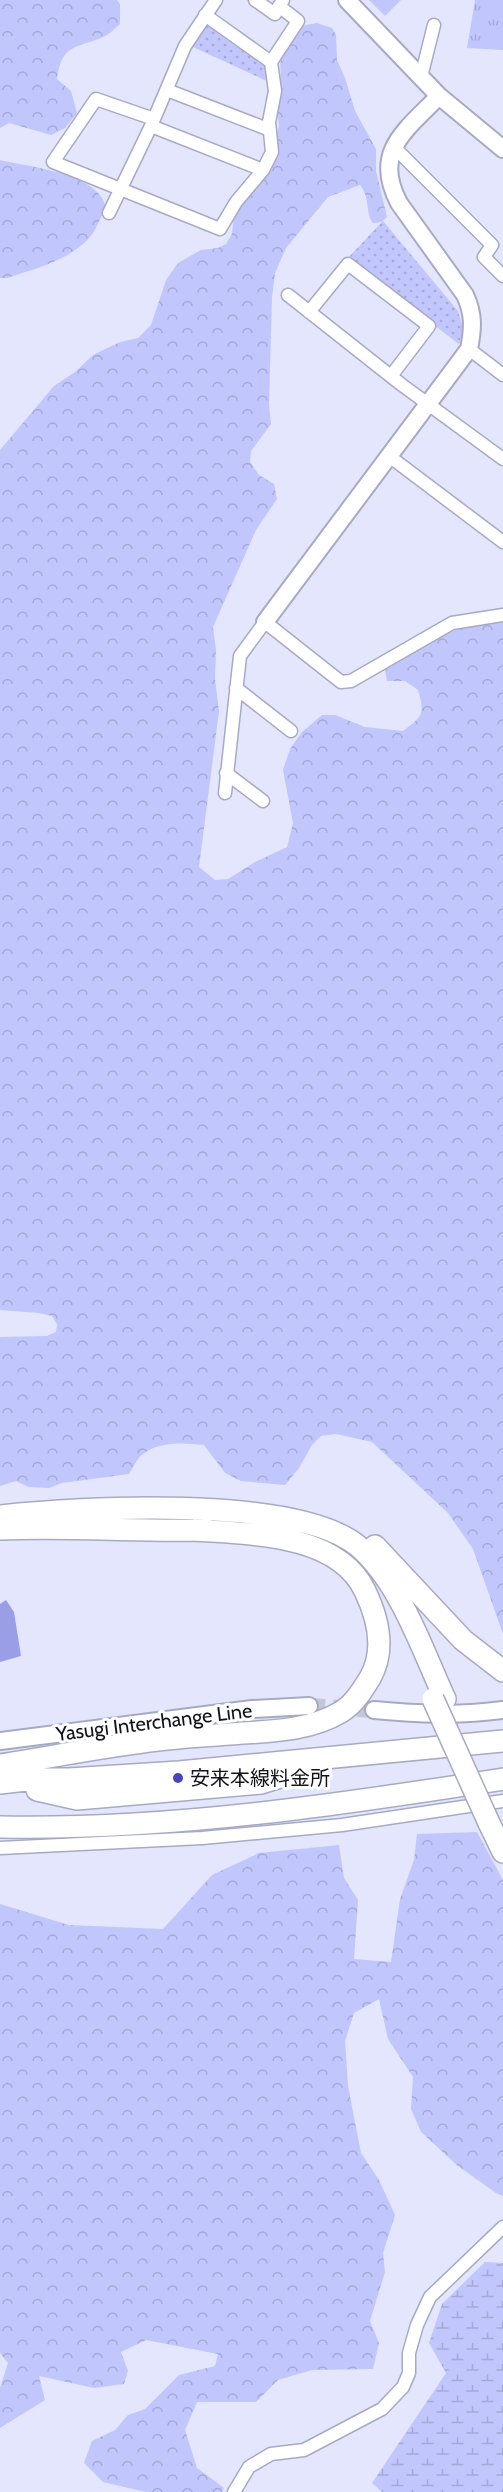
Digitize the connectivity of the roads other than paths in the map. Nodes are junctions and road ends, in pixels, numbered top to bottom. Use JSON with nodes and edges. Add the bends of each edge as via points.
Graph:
{"nodes":[{"id":1,"x":216,"y":0,"type":"edge"},
{"id":2,"x":255,"y":0,"type":"edge"},
{"id":3,"x":348,"y":0,"type":"edge"},
{"id":4,"x":281,"y":3,"type":"edge"},
{"id":5,"x":206,"y":15,"type":"junction"},
{"id":6,"x":434,"y":25,"type":"dead end"},
{"id":7,"x":271,"y":62,"type":"junction"},
{"id":8,"x":421,"y":77,"type":"junction"},
{"id":9,"x":167,"y":90,"type":"junction"},
{"id":10,"x":439,"y":96,"type":"junction"},
{"id":11,"x":153,"y":123,"type":"junction"},
{"id":12,"x":270,"y":130,"type":"junction"},
{"id":13,"x":393,"y":147,"type":"junction"},
{"id":14,"x":503,"y":149,"type":"edge"},
{"id":15,"x":263,"y":170,"type":"junction"},
{"id":16,"x":122,"y":190,"type":"junction"},
{"id":17,"x":109,"y":213,"type":"dead end"},
{"id":18,"x":503,"y":276,"type":"edge"},
{"id":19,"x":288,"y":295,"type":"dead end"},
{"id":20,"x":309,"y":312,"type":"junction"},
{"id":21,"x":469,"y":349,"type":"junction"},
{"id":22,"x":502,"y":373,"type":"edge"},
{"id":23,"x":391,"y":376,"type":"junction"},
{"id":24,"x":429,"y":404,"type":"junction"},
{"id":25,"x":389,"y":456,"type":"junction"},
{"id":26,"x":503,"y":459,"type":"edge"},
{"id":27,"x":503,"y":542,"type":"edge"},
{"id":28,"x":503,"y":615,"type":"edge"},
{"id":29,"x":265,"y":622,"type":"junction"},
{"id":30,"x":236,"y":688,"type":"junction"},
{"id":31,"x":291,"y":731,"type":"dead end"},
{"id":32,"x":226,"y":773,"type":"junction"},
{"id":33,"x":225,"y":793,"type":"dead end"},
{"id":34,"x":263,"y":801,"type":"dead end"},
{"id":35,"x":188,"y":1510,"type":"junction"},
{"id":36,"x":0,"y":1516,"type":"edge"},
{"id":37,"x":0,"y":1529,"type":"edge"},
{"id":38,"x":194,"y":1530,"type":"junction"},
{"id":39,"x":503,"y":1671,"type":"edge"},
{"id":40,"x":439,"y":1699,"type":"junction"},
{"id":41,"x":309,"y":1706,"type":"tunnel mouth"},
{"id":42,"x":374,"y":1710,"type":"tunnel mouth"},
{"id":43,"x":503,"y":1710,"type":"edge"},
{"id":44,"x":0,"y":1741,"type":"edge"},
{"id":45,"x":503,"y":1741,"type":"edge"},
{"id":46,"x":327,"y":1760,"type":"junction"},
{"id":47,"x":0,"y":1765,"type":"edge"},
{"id":48,"x":503,"y":1779,"type":"edge"},
{"id":49,"x":0,"y":1783,"type":"edge"},
{"id":50,"x":35,"y":1785,"type":"junction"},
{"id":51,"x":0,"y":1790,"type":"edge"},
{"id":52,"x":503,"y":1801,"type":"edge"},
{"id":53,"x":497,"y":1825,"type":"edge"},
{"id":54,"x":0,"y":1827,"type":"edge"},
{"id":55,"x":0,"y":1848,"type":"edge"},
{"id":56,"x":503,"y":1852,"type":"edge"},
{"id":57,"x":503,"y":2227,"type":"edge"},
{"id":58,"x":234,"y":2492,"type":"edge"}],
"edges":[{"from":1,"to":5,"type":"street"},
{"from":2,"to":4,"type":"street","via":[[275,14]]},
{"from":3,"to":8,"type":"street"},
{"from":4,"to":7,"type":"street","via":[[298,21]]},
{"from":5,"to":7,"type":"street"},
{"from":5,"to":9,"type":"street","via":[[185,46]]},
{"from":6,"to":8,"type":"street"},
{"from":7,"to":12,"type":"street","via":[[275,91]]},
{"from":8,"to":10,"type":"street"},
{"from":9,"to":11,"type":"street"},
{"from":9,"to":12,"type":"street"},
{"from":10,"to":13,"type":"street"},
{"from":10,"to":14,"type":"street"},
{"from":11,"to":15,"type":"street"},
{"from":11,"to":16,"type":"street"},
{"from":11,"to":16,"type":"street","via":[[96,99],[53,162]]},
{"from":12,"to":15,"type":"street","via":[[272,152]]},
{"from":13,"to":18,"type":"street","via":[[492,245],[484,257]]},
{"from":13,"to":21,"type":"street","via":[[388,170],[393,192],[465,295],[472,313]]},
{"from":15,"to":16,"type":"street","via":[[220,229]]},
{"from":16,"to":17,"type":"street"},
{"from":19,"to":20,"type":"street"},
{"from":20,"to":23,"type":"street"},
{"from":20,"to":23,"type":"street","via":[[348,264],[429,326]]},
{"from":21,"to":22,"type":"street"},
{"from":21,"to":24,"type":"street"},
{"from":23,"to":24,"type":"street"},
{"from":24,"to":25,"type":"street"},
{"from":24,"to":26,"type":"street"},
{"from":25,"to":27,"type":"street"},
{"from":25,"to":29,"type":"street"},
{"from":28,"to":29,"type":"street","via":[[452,623],[351,681],[341,682]]},
{"from":29,"to":30,"type":"street","via":[[240,656]]},
{"from":30,"to":31,"type":"street"},
{"from":30,"to":32,"type":"street"},
{"from":32,"to":33,"type":"street"},
{"from":32,"to":34,"type":"street"},
{"from":35,"to":36,"type":"highway","via":[[76,1509]]},
{"from":35,"to":39,"type":"highway","via":[[288,1505],[327,1514],[388,1557],[463,1640]]},
{"from":35,"to":40,"type":"highway","via":[[286,1517],[320,1525],[356,1545],[379,1567],[397,1596]]},
{"from":37,"to":38,"type":"highway"},
{"from":38,"to":40,"type":"highway","via":[[294,1528],[323,1537],[351,1553],[371,1573],[390,1604]]},
{"from":38,"to":47,"type":"highway","via":[[259,1534],[317,1548],[359,1577],[376,1613],[380,1640],[375,1670],[360,1694],[342,1711],[315,1724],[278,1731],[156,1740]]},
{"from":40,"to":53,"type":"highway"},
{"from":41,"to":44,"type":"street","name":"Yasugi Interchange Line","via":[[252,1709]]},
{"from":42,"to":43,"type":"street","via":[[422,1714]]},
{"from":45,"to":46,"type":"highway"},
{"from":46,"to":50,"type":"highway","via":[[259,1756],[67,1771]]},
{"from":46,"to":50,"type":"highway","via":[[261,1783],[180,1791],[77,1799]]},
{"from":48,"to":54,"type":"highway","via":[[280,1811],[67,1828]]},
{"from":49,"to":50,"type":"highway"},
{"from":50,"to":51,"type":"highway"},
{"from":52,"to":55,"type":"street","via":[[342,1825],[202,1838]]},
{"from":53,"to":56,"type":"highway"},
{"from":57,"to":58,"type":"street","via":[[430,2297],[417,2325],[403,2387],[382,2409],[304,2450],[271,2454],[249,2467]]}]}
